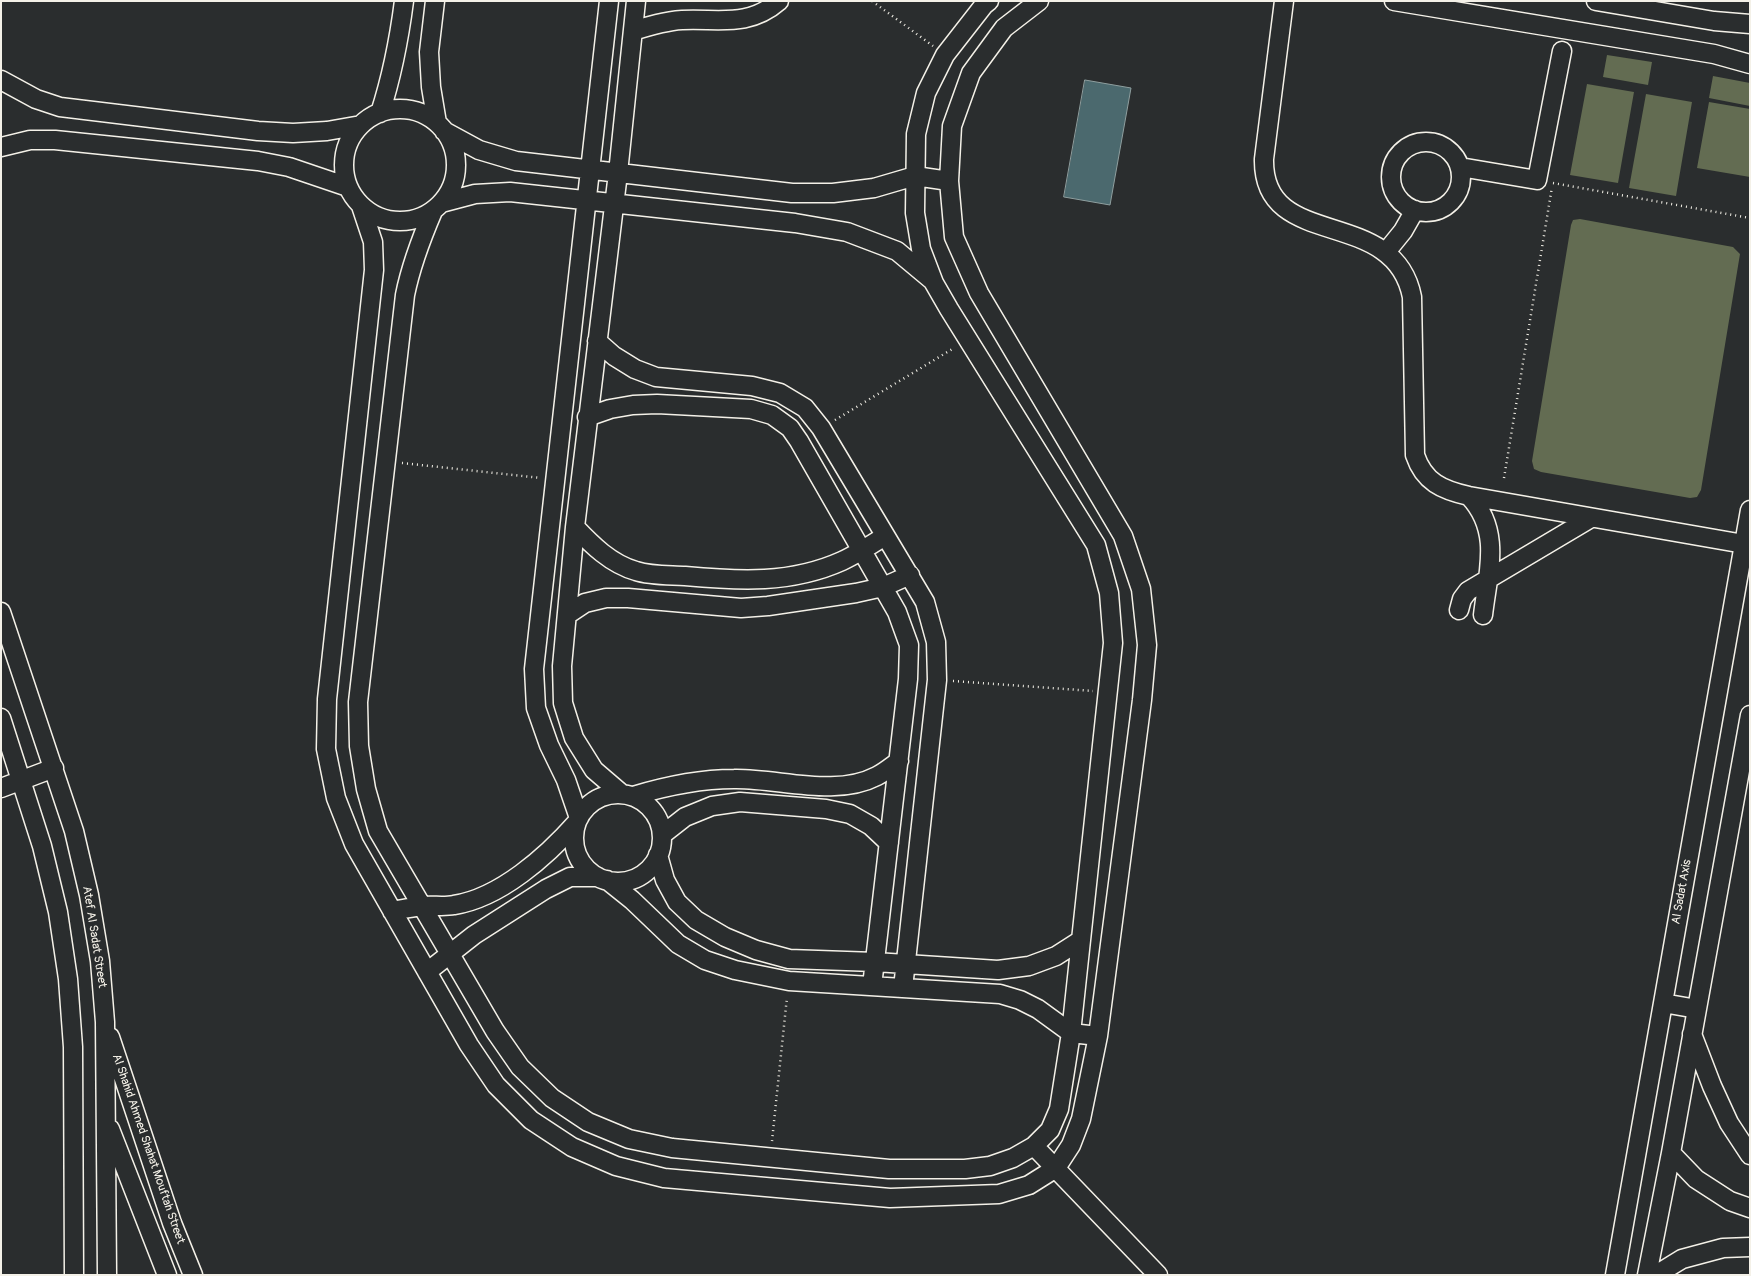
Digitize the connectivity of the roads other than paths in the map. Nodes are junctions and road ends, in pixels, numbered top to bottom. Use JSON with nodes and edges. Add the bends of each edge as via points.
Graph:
{"nodes":[{"id":1,"x":404,"y":1,"type":"edge"},
{"id":2,"x":435,"y":1,"type":"edge"},
{"id":3,"x":609,"y":1,"type":"edge"},
{"id":4,"x":636,"y":1,"type":"edge"},
{"id":5,"x":779,"y":1,"type":"edge"},
{"id":6,"x":989,"y":1,"type":"edge"},
{"id":7,"x":1039,"y":1,"type":"edge"},
{"id":8,"x":1284,"y":1,"type":"edge"},
{"id":9,"x":1394,"y":1,"type":"edge"},
{"id":10,"x":1596,"y":1,"type":"edge"},
{"id":11,"x":1750,"y":24,"type":"edge"},
{"id":12,"x":633,"y":31,"type":"junction"},
{"id":13,"x":1562,"y":51,"type":"dead end"},
{"id":14,"x":1750,"y":64,"type":"edge"},
{"id":15,"x":1,"y":80,"type":"edge"},
{"id":16,"x":380,"y":113,"type":"junction"},
{"id":17,"x":361,"y":125,"type":"junction"},
{"id":18,"x":441,"y":127,"type":"junction"},
{"id":19,"x":1,"y":147,"type":"edge"},
{"id":20,"x":1460,"y":167,"type":"junction"},
{"id":21,"x":590,"y":169,"type":"junction"},
{"id":22,"x":618,"y":173,"type":"junction"},
{"id":23,"x":915,"y":176,"type":"junction"},
{"id":24,"x":949,"y":181,"type":"junction"},
{"id":25,"x":348,"y":187,"type":"junction"},
{"id":26,"x":587,"y":201,"type":"junction"},
{"id":27,"x":614,"y":204,"type":"junction"},
{"id":28,"x":361,"y":206,"type":"junction"},
{"id":29,"x":437,"y":207,"type":"junction"},
{"id":30,"x":1414,"y":210,"type":"junction"},
{"id":31,"x":1386,"y":252,"type":"junction"},
{"id":32,"x":934,"y":283,"type":"junction"},
{"id":33,"x":597,"y":341,"type":"junction"},
{"id":34,"x":587,"y":418,"type":"junction"},
{"id":35,"x":1469,"y":496,"type":"junction"},
{"id":36,"x":1750,"y":510,"type":"edge"},
{"id":37,"x":1591,"y":518,"type":"junction"},
{"id":38,"x":575,"y":527,"type":"junction"},
{"id":39,"x":885,"y":536,"type":"junction"},
{"id":40,"x":1744,"y":544,"type":"junction"},
{"id":41,"x":862,"y":551,"type":"junction"},
{"id":42,"x":910,"y":575,"type":"junction"},
{"id":43,"x":1487,"y":579,"type":"junction"},
{"id":44,"x":883,"y":586,"type":"junction"},
{"id":45,"x":1459,"y":610,"type":"dead end"},
{"id":46,"x":1,"y":612,"type":"edge"},
{"id":47,"x":1482,"y":614,"type":"dead end"},
{"id":48,"x":567,"y":615,"type":"junction"},
{"id":49,"x":1750,"y":715,"type":"edge"},
{"id":50,"x":1,"y":718,"type":"edge"},
{"id":51,"x":899,"y":761,"type":"junction"},
{"id":52,"x":54,"y":768,"type":"junction"},
{"id":53,"x":23,"y":780,"type":"junction"},
{"id":54,"x":1,"y":788,"type":"edge"},
{"id":55,"x":628,"y":795,"type":"junction"},
{"id":56,"x":578,"y":820,"type":"junction"},
{"id":57,"x":662,"y":835,"type":"junction"},
{"id":58,"x":889,"y":843,"type":"junction"},
{"id":59,"x":658,"y":855,"type":"junction"},
{"id":60,"x":602,"y":879,"type":"junction"},
{"id":61,"x":423,"y":906,"type":"junction"},
{"id":62,"x":392,"y":911,"type":"junction"},
{"id":63,"x":1081,"y":940,"type":"junction"},
{"id":64,"x":450,"y":954,"type":"junction"},
{"id":65,"x":875,"y":962,"type":"junction"},
{"id":66,"x":906,"y":964,"type":"junction"},
{"id":67,"x":427,"y":972,"type":"junction"},
{"id":68,"x":872,"y":986,"type":"junction"},
{"id":69,"x":903,"y":988,"type":"junction"},
{"id":70,"x":1663,"y":1003,"type":"junction"},
{"id":71,"x":1697,"y":1009,"type":"junction"},
{"id":72,"x":105,"y":1022,"type":"junction"},
{"id":73,"x":1071,"y":1033,"type":"junction"},
{"id":74,"x":1692,"y":1034,"type":"junction"},
{"id":75,"x":1098,"y":1036,"type":"junction"},
{"id":76,"x":105,"y":1117,"type":"junction"},
{"id":77,"x":1034,"y":1146,"type":"junction"},
{"id":78,"x":1671,"y":1153,"type":"junction"},
{"id":79,"x":1750,"y":1155,"type":"edge"},
{"id":80,"x":1056,"y":1168,"type":"junction"},
{"id":81,"x":1750,"y":1208,"type":"edge"},
{"id":82,"x":1750,"y":1247,"type":"edge"},
{"id":83,"x":74,"y":1275,"type":"edge"},
{"id":84,"x":107,"y":1275,"type":"edge"},
{"id":85,"x":167,"y":1275,"type":"edge"},
{"id":86,"x":193,"y":1275,"type":"edge"},
{"id":87,"x":1158,"y":1275,"type":"edge"},
{"id":88,"x":1615,"y":1275,"type":"edge"},
{"id":89,"x":1647,"y":1275,"type":"edge"},
{"id":90,"x":1656,"y":1275,"type":"edge"}],
"edges":[{"from":1,"to":16,"type":"street","via":[[391,80]]},
{"from":2,"to":18,"type":"street","via":[[429,52],[431,88]]},
{"from":3,"to":21,"type":"street"},
{"from":4,"to":12,"type":"street"},
{"from":5,"to":12,"type":"street","via":[[772,8],[741,20],[683,20],[657,23]]},
{"from":6,"to":23,"type":"street","via":[[945,55],[926,93],[916,134]]},
{"from":7,"to":24,"type":"street","via":[[1004,28],[971,73],[952,126]]},
{"from":8,"to":31,"type":"street","via":[[1263,170],[1268,188],[1279,204],[1294,215],[1361,238]]},
{"from":9,"to":14,"type":"street","via":[[1714,54]]},
{"from":10,"to":11,"type":"street"},
{"from":12,"to":22,"type":"street"},
{"from":13,"to":20,"type":"street","via":[[1545,182]]},
{"from":15,"to":17,"type":"street","via":[[36,99],[60,107],[258,131],[327,131]]},
{"from":16,"to":17,"type":"street"},
{"from":16,"to":18,"type":"street","via":[[410,110],[424,114]]},
{"from":17,"to":25,"type":"street","via":[[348,143],[345,154],[344,171]]},
{"from":18,"to":21,"type":"street","via":[[478,150],[516,161]]},
{"from":18,"to":29,"type":"street","via":[[454,151],[456,173],[448,194]]},
{"from":19,"to":25,"type":"street","via":[[30,140],[55,140],[258,160]]},
{"from":20,"to":30,"type":"street","via":[[1461,185],[1448,205],[1432,211]]},
{"from":20,"to":30,"type":"street","via":[[1452,152],[1431,141],[1413,144],[1398,154],[1390,175],[1392,186],[1396,197]]},
{"from":21,"to":22,"type":"street"},
{"from":21,"to":26,"type":"street"},
{"from":22,"to":23,"type":"street","via":[[792,193],[834,193],[874,188]]},
{"from":22,"to":27,"type":"street"},
{"from":23,"to":24,"type":"street"},
{"from":23,"to":32,"type":"street","via":[[915,213],[921,249]]},
{"from":24,"to":75,"type":"street","via":[[954,238],[979,293],[1123,536],[1141,589],[1147,645]]},
{"from":25,"to":28,"type":"street"},
{"from":26,"to":27,"type":"street"},
{"from":26,"to":29,"type":"street","via":[[510,192],[475,194]]},
{"from":26,"to":56,"type":"street","via":[[534,669],[536,708],[566,780]]},
{"from":27,"to":32,"type":"street","via":[[795,223],[847,232],[896,251]]},
{"from":27,"to":33,"type":"street"},
{"from":28,"to":29,"type":"street","via":[[379,217],[396,221],[413,220]]},
{"from":28,"to":62,"type":"street","via":[[373,242],[374,270],[327,699],[326,749],[336,798],[354,844]]},
{"from":29,"to":61,"type":"street","via":[[419,241],[405,295],[358,702],[359,746],[366,789],[378,831]]},
{"from":30,"to":31,"type":"street"},
{"from":31,"to":35,"type":"street","via":[[1404,274],[1412,297],[1415,455],[1418,465],[1432,482]]},
{"from":32,"to":63,"type":"street","via":[[1096,545],[1109,593],[1113,643]]},
{"from":33,"to":34,"type":"street"},
{"from":33,"to":39,"type":"street","via":[[634,369],[656,377],[752,386],[780,393],[805,408],[821,428]]},
{"from":34,"to":38,"type":"street"},
{"from":34,"to":41,"type":"street","via":[[610,409],[657,404],[751,410],[772,416],[790,428]]},
{"from":35,"to":37,"type":"street"},
{"from":35,"to":43,"type":"street","via":[[1490,532],[1491,558]]},
{"from":36,"to":40,"type":"street","name":"Al Sadat Axis"},
{"from":37,"to":40,"type":"street"},
{"from":37,"to":43,"type":"street"},
{"from":38,"to":41,"type":"street","via":[[599,551],[636,571],[733,581],[777,579],[821,569]]},
{"from":38,"to":48,"type":"street"},
{"from":39,"to":41,"type":"street"},
{"from":39,"to":42,"type":"street"},
{"from":40,"to":70,"type":"street","name":"Al Sadat Axis"},
{"from":41,"to":44,"type":"street"},
{"from":42,"to":44,"type":"street"},
{"from":42,"to":66,"type":"street","via":[[925,602],[936,642],[937,680]]},
{"from":43,"to":45,"type":"street","via":[[1465,595]]},
{"from":43,"to":47,"type":"street"},
{"from":44,"to":48,"type":"street","via":[[797,602],[741,608],[606,598],[585,603]]},
{"from":44,"to":51,"type":"street","via":[[909,645]]},
{"from":46,"to":52,"type":"street","name":"Atef Al Sadat Street"},
{"from":48,"to":55,"type":"street","via":[[562,666],[563,703],[574,738],[594,770]]},
{"from":49,"to":71,"type":"street"},
{"from":50,"to":53,"type":"street"},
{"from":51,"to":55,"type":"street","via":[[877,776],[851,785],[700,780]]},
{"from":51,"to":58,"type":"street"},
{"from":52,"to":53,"type":"street"},
{"from":52,"to":72,"type":"street","name":"Atef Al Sadat Street","via":[[74,831],[89,895],[100,961]]},
{"from":53,"to":54,"type":"street"},
{"from":53,"to":83,"type":"street","via":[[58,912],[68,979],[74,1047]]},
{"from":55,"to":56,"type":"street","via":[[597,799]]},
{"from":55,"to":57,"type":"street","via":[[647,805],[658,818]]},
{"from":56,"to":60,"type":"street","via":[[574,838],[577,853],[585,867]]},
{"from":56,"to":61,"type":"street","via":[[532,867],[485,896],[454,905]]},
{"from":57,"to":58,"type":"street","via":[[685,817],[712,806],[740,802],[826,808],[850,814],[872,826]]},
{"from":57,"to":59,"type":"street"},
{"from":58,"to":65,"type":"street"},
{"from":59,"to":60,"type":"street","via":[[650,868],[638,877],[623,881]]},
{"from":59,"to":65,"type":"street","via":[[664,880],[677,902],[696,920],[725,937],[789,959]]},
{"from":60,"to":64,"type":"street","via":[[570,877],[499,918]]},
{"from":60,"to":68,"type":"street","via":[[632,900],[678,944],[705,960],[788,981]]},
{"from":61,"to":62,"type":"street"},
{"from":61,"to":64,"type":"street"},
{"from":62,"to":67,"type":"street"},
{"from":63,"to":66,"type":"street","via":[[1056,956],[1028,966],[998,970]]},
{"from":63,"to":73,"type":"street"},
{"from":64,"to":67,"type":"street"},
{"from":64,"to":77,"type":"street","via":[[520,1067],[552,1098],[588,1122],[629,1139],[672,1148],[889,1169],[990,1166]]},
{"from":65,"to":66,"type":"street"},
{"from":65,"to":68,"type":"street"},
{"from":66,"to":69,"type":"street"},
{"from":67,"to":80,"type":"street","via":[[496,1085],[531,1120],[572,1147],[616,1166],[664,1178],[890,1198],[999,1194],[1029,1184]]},
{"from":68,"to":69,"type":"street"},
{"from":69,"to":73,"type":"street","via":[[1000,994],[1038,1009]]},
{"from":70,"to":71,"type":"street"},
{"from":70,"to":88,"type":"street","name":"Al Sadat Axis"},
{"from":71,"to":74,"type":"street"},
{"from":72,"to":76,"type":"street","name":"Atef Al Sadat Street"},
{"from":72,"to":86,"type":"street","name":"Al Shahid Ahmed Shahat Mouftah Street","via":[[172,1223]]},
{"from":73,"to":75,"type":"street"},
{"from":73,"to":77,"type":"street","via":[[1059,1109],[1050,1130]]},
{"from":74,"to":78,"type":"street"},
{"from":74,"to":79,"type":"street","via":[[1729,1123]]},
{"from":75,"to":80,"type":"street","via":[[1081,1119],[1071,1145]]},
{"from":76,"to":84,"type":"street","name":"Atef Al Sadat Street"},
{"from":76,"to":85,"type":"street","name":"Al Shahid Ahmed Shahat Mouftah Street"},
{"from":77,"to":80,"type":"street"},
{"from":78,"to":81,"type":"street","via":[[1696,1179],[1730,1201]]},
{"from":78,"to":89,"type":"street"},
{"from":80,"to":87,"type":"street"},
{"from":82,"to":90,"type":"street","via":[[1723,1248],[1682,1259]]}]}
